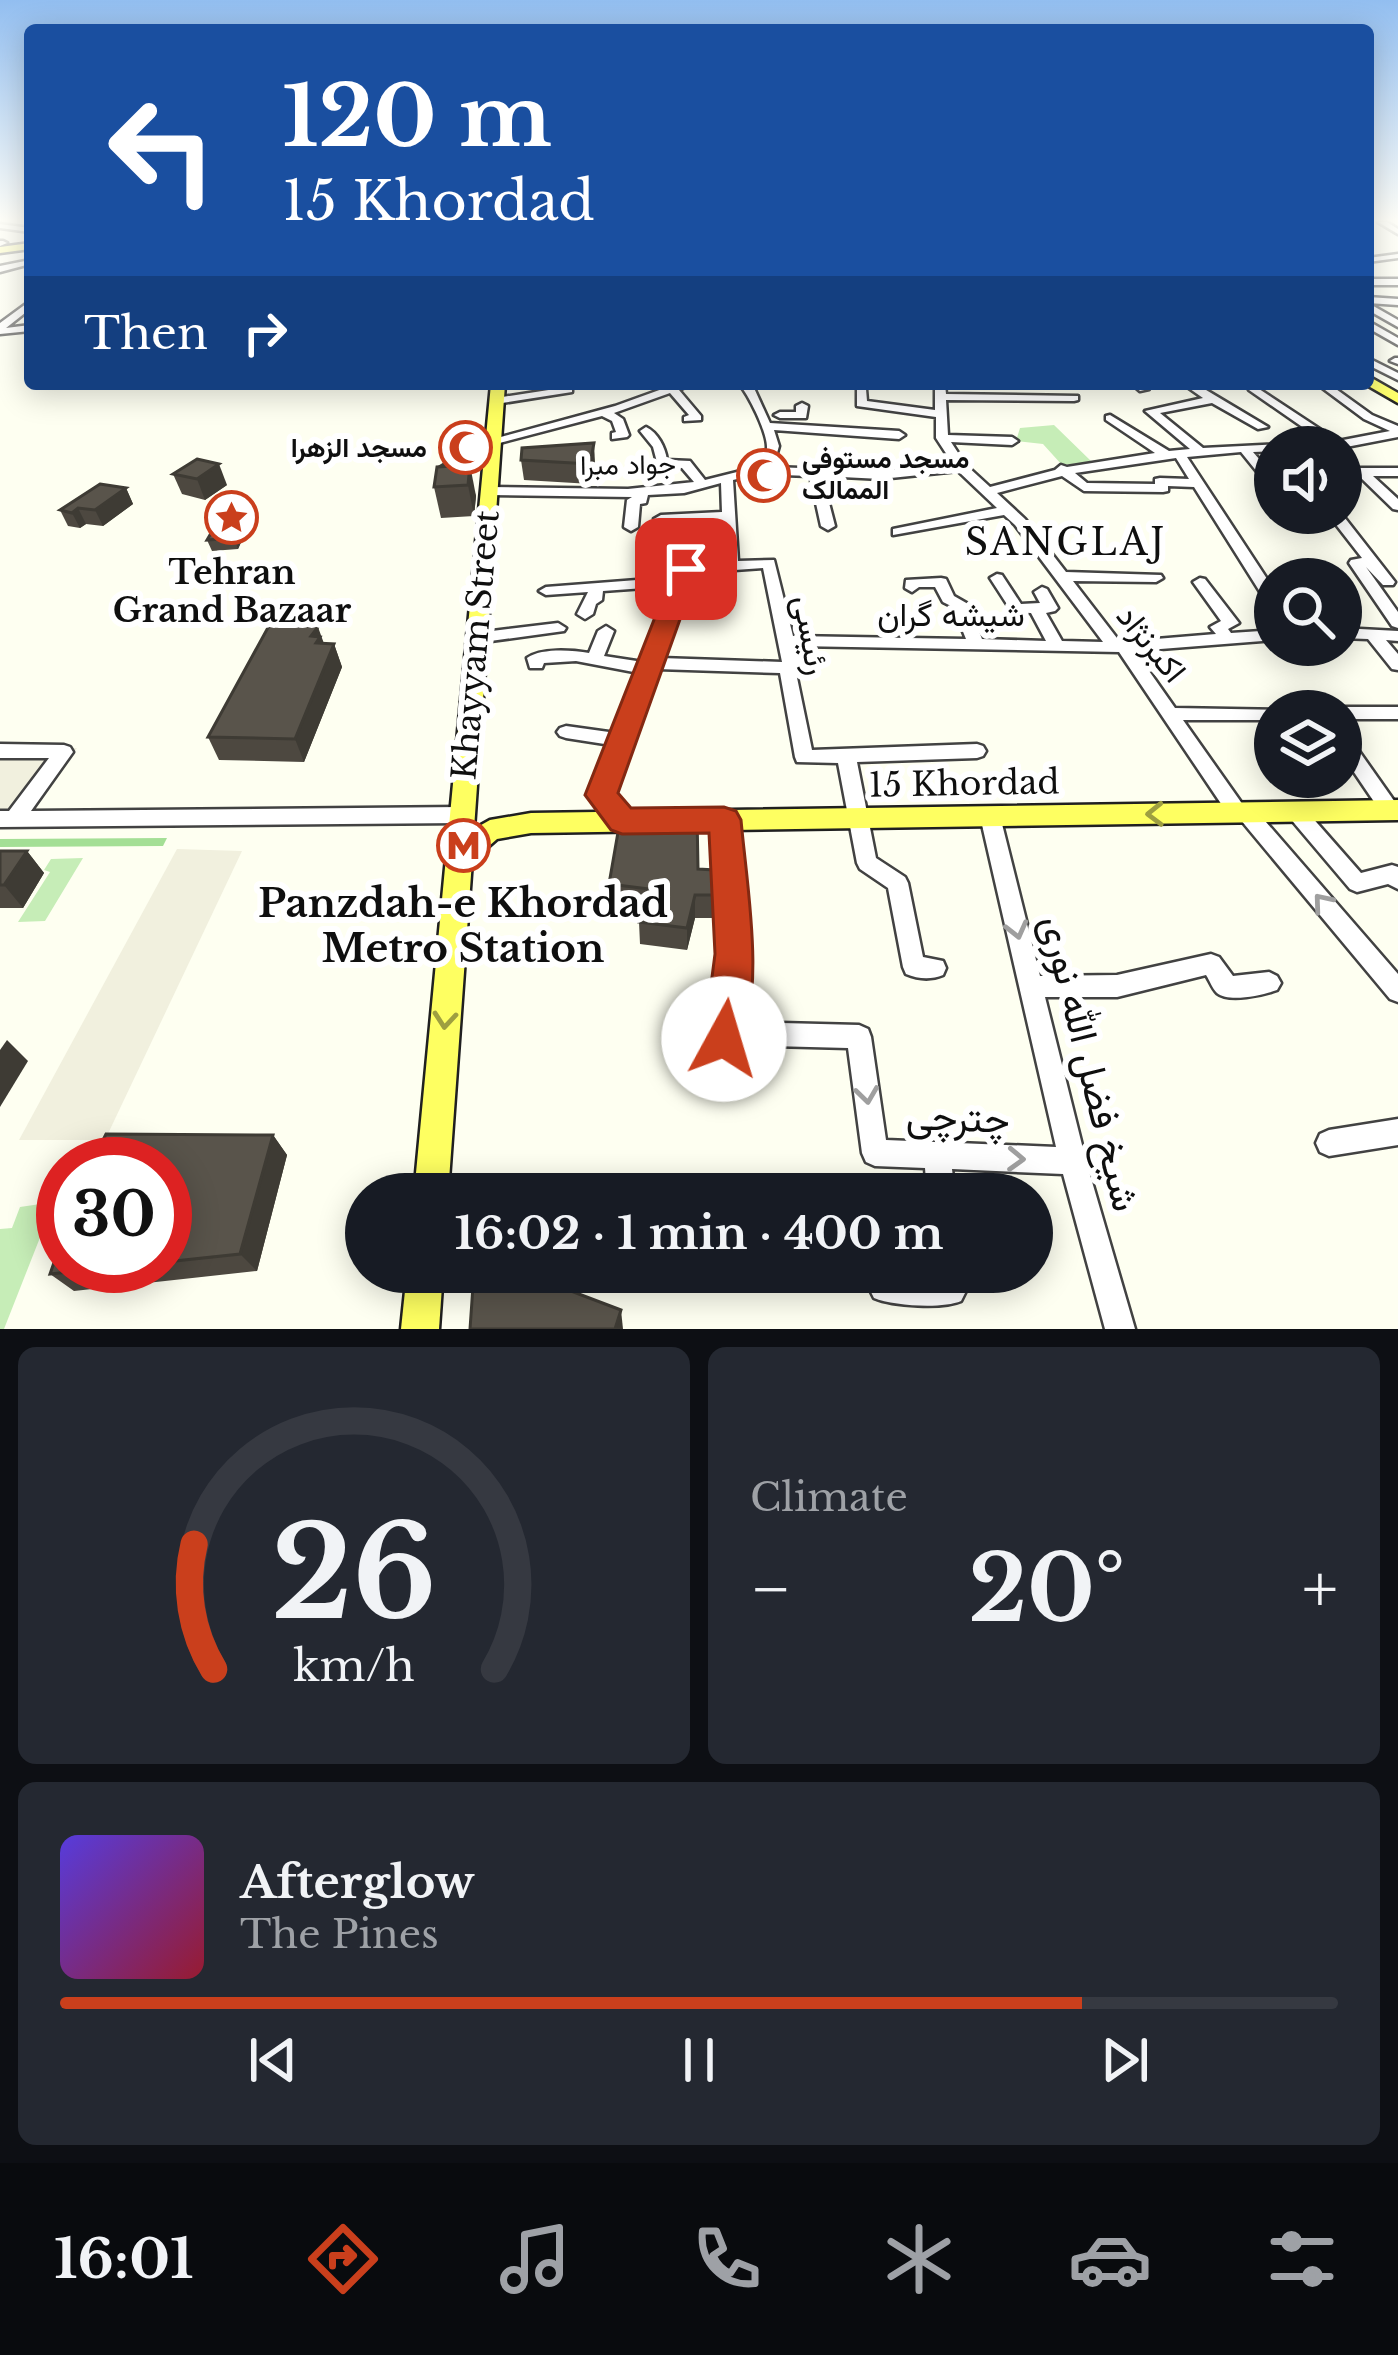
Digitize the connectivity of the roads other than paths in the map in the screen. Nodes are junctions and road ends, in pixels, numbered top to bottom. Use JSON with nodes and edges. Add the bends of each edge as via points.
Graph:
{"nodes":[{"id":1,"x":24,"y":309,"type":"edge"},
{"id":2,"x":0,"y":329,"type":"edge"},
{"id":3,"x":1374,"y":330,"type":"edge"},
{"id":4,"x":1396,"y":353,"type":"edge"},
{"id":5,"x":550,"y":390,"type":"edge"},
{"id":6,"x":632,"y":390,"type":"edge"},
{"id":7,"x":672,"y":390,"type":"edge"},
{"id":8,"x":682,"y":390,"type":"edge"},
{"id":9,"x":750,"y":390,"type":"edge"},
{"id":10,"x":861,"y":390,"type":"edge"},
{"id":11,"x":939,"y":390,"type":"edge"},
{"id":12,"x":976,"y":390,"type":"edge"},
{"id":13,"x":1198,"y":390,"type":"edge"},
{"id":14,"x":1256,"y":390,"type":"edge"},
{"id":15,"x":1330,"y":390,"type":"edge"},
{"id":16,"x":497,"y":393,"type":"edge"},
{"id":17,"x":1074,"y":398,"type":"dead end"},
{"id":18,"x":1213,"y":399,"type":"junction"},
{"id":19,"x":644,"y":400,"type":"junction"},
{"id":20,"x":802,"y":411,"type":"dead end"},
{"id":21,"x":604,"y":412,"type":"junction"},
{"id":22,"x":940,"y":413,"type":"junction"},
{"id":23,"x":1110,"y":418,"type":"dead end"},
{"id":24,"x":688,"y":419,"type":"dead end"},
{"id":25,"x":765,"y":420,"type":"junction"},
{"id":26,"x":1259,"y":426,"type":"edge"},
{"id":27,"x":1308,"y":426,"type":"edge"},
{"id":28,"x":544,"y":428,"type":"junction"},
{"id":29,"x":646,"y":431,"type":"dead end"},
{"id":30,"x":1398,"y":431,"type":"edge"},
{"id":31,"x":899,"y":434,"type":"dead end"},
{"id":32,"x":616,"y":436,"type":"dead end"},
{"id":33,"x":942,"y":439,"type":"junction"},
{"id":34,"x":1362,"y":439,"type":"edge"},
{"id":35,"x":492,"y":441,"type":"junction"},
{"id":36,"x":1012,"y":441,"type":"dead end"},
{"id":37,"x":556,"y":443,"type":"edge"},
{"id":38,"x":1244,"y":448,"type":"junction"},
{"id":39,"x":1254,"y":448,"type":"edge"},
{"id":40,"x":1198,"y":450,"type":"junction"},
{"id":41,"x":1173,"y":454,"type":"junction"},
{"id":42,"x":1254,"y":460,"type":"edge"},
{"id":43,"x":961,"y":467,"type":"junction"},
{"id":44,"x":1061,"y":469,"type":"junction"},
{"id":45,"x":766,"y":470,"type":"junction"},
{"id":46,"x":815,"y":472,"type":"junction"},
{"id":47,"x":1398,"y":472,"type":"edge"},
{"id":48,"x":1364,"y":473,"type":"joint"},
{"id":49,"x":727,"y":478,"type":"junction"},
{"id":50,"x":1199,"y":483,"type":"junction"},
{"id":51,"x":702,"y":484,"type":"junction"},
{"id":52,"x":489,"y":491,"type":"junction"},
{"id":53,"x":641,"y":492,"type":"junction"},
{"id":54,"x":988,"y":492,"type":"junction"},
{"id":55,"x":1398,"y":506,"type":"edge"},
{"id":56,"x":1008,"y":510,"type":"junction"},
{"id":57,"x":729,"y":516,"type":"junction"},
{"id":58,"x":828,"y":526,"type":"dead end"},
{"id":59,"x":632,"y":527,"type":"dead end"},
{"id":60,"x":898,"y":532,"type":"dead end"},
{"id":61,"x":1350,"y":534,"type":"edge"},
{"id":62,"x":665,"y":538,"type":"dead end"},
{"id":63,"x":1372,"y":562,"type":"junction"},
{"id":64,"x":731,"y":566,"type":"junction"},
{"id":65,"x":1254,"y":570,"type":"edge"},
{"id":66,"x":684,"y":575,"type":"junction"},
{"id":67,"x":1062,"y":576,"type":"junction"},
{"id":68,"x":997,"y":578,"type":"dead end"},
{"id":69,"x":1156,"y":578,"type":"dead end"},
{"id":70,"x":1200,"y":582,"type":"dead end"},
{"id":71,"x":1388,"y":582,"type":"dead end"},
{"id":72,"x":596,"y":587,"type":"junction"},
{"id":73,"x":912,"y":588,"type":"dead end"},
{"id":74,"x":546,"y":591,"type":"dead end"},
{"id":75,"x":585,"y":614,"type":"dead end"},
{"id":76,"x":897,"y":623,"type":"dead end"},
{"id":77,"x":1398,"y":623,"type":"edge"},
{"id":78,"x":558,"y":628,"type":"dead end"},
{"id":79,"x":606,"y":631,"type":"dead end"},
{"id":80,"x":1362,"y":634,"type":"edge"},
{"id":81,"x":1254,"y":635,"type":"edge"},
{"id":82,"x":1373,"y":635,"type":"junction"},
{"id":83,"x":1398,"y":636,"type":"edge"},
{"id":84,"x":1226,"y":637,"type":"junction"},
{"id":85,"x":476,"y":638,"type":"junction"},
{"id":86,"x":787,"y":641,"type":"junction"},
{"id":87,"x":903,"y":645,"type":"junction"},
{"id":88,"x":1056,"y":645,"type":"junction"},
{"id":89,"x":977,"y":646,"type":"junction"},
{"id":90,"x":1120,"y":647,"type":"junction"},
{"id":91,"x":590,"y":660,"type":"junction"},
{"id":92,"x":536,"y":661,"type":"dead end"},
{"id":93,"x":1398,"y":665,"type":"edge"},
{"id":94,"x":650,"y":666,"type":"junction"},
{"id":95,"x":787,"y":668,"type":"junction"},
{"id":96,"x":1362,"y":713,"type":"edge"},
{"id":97,"x":1398,"y":713,"type":"edge"},
{"id":98,"x":1170,"y":714,"type":"junction"},
{"id":99,"x":1254,"y":714,"type":"edge"},
{"id":100,"x":566,"y":732,"type":"dead end"},
{"id":101,"x":622,"y":740,"type":"junction"},
{"id":102,"x":0,"y":751,"type":"edge"},
{"id":103,"x":977,"y":751,"type":"dead end"},
{"id":104,"x":846,"y":755,"type":"junction"},
{"id":105,"x":1362,"y":767,"type":"edge"},
{"id":106,"x":1394,"y":810,"type":"edge"},
{"id":107,"x":1242,"y":812,"type":"junction"},
{"id":108,"x":1296,"y":812,"type":"junction"},
{"id":109,"x":461,"y":815,"type":"junction"},
{"id":110,"x":990,"y":816,"type":"junction"},
{"id":111,"x":858,"y":818,"type":"junction"},
{"id":112,"x":8,"y":819,"type":"edge"},
{"id":113,"x":724,"y":820,"type":"junction"},
{"id":114,"x":622,"y":821,"type":"junction"},
{"id":115,"x":458,"y":856,"type":"junction"},
{"id":116,"x":1398,"y":880,"type":"edge"},
{"id":117,"x":935,"y":968,"type":"dead end"},
{"id":118,"x":1268,"y":982,"type":"dead end"},
{"id":119,"x":1031,"y":987,"type":"junction"},
{"id":120,"x":1398,"y":991,"type":"edge"},
{"id":121,"x":1398,"y":1132,"type":"edge"},
{"id":122,"x":1329,"y":1144,"type":"dead end"},
{"id":123,"x":937,"y":1155,"type":"junction"},
{"id":124,"x":1073,"y":1161,"type":"junction"},
{"id":125,"x":433,"y":1173,"type":"edge"},
{"id":126,"x":938,"y":1173,"type":"edge"},
{"id":127,"x":423,"y":1293,"type":"edge"},
{"id":128,"x":420,"y":1329,"type":"edge"},
{"id":129,"x":1120,"y":1329,"type":"edge"}],
"edges":[{"from":1,"to":2,"type":"street"},
{"from":3,"to":4,"type":"street"},
{"from":5,"to":16,"type":"street"},
{"from":6,"to":19,"type":"street"},
{"from":7,"to":19,"type":"street"},
{"from":8,"to":24,"type":"street","via":[[698,418]]},
{"from":9,"to":25,"type":"street"},
{"from":10,"to":22,"type":"street","via":[[861,404]]},
{"from":11,"to":22,"type":"street"},
{"from":12,"to":17,"type":"street"},
{"from":13,"to":18,"type":"street"},
{"from":14,"to":27,"type":"street"},
{"from":15,"to":30,"type":"street"},
{"from":16,"to":35,"type":"main road","name":"Khayyam Street"},
{"from":18,"to":26,"type":"street"},
{"from":18,"to":40,"type":"street","via":[[1150,411]]},
{"from":19,"to":21,"type":"street"},
{"from":20,"to":25,"type":"street"},
{"from":21,"to":28,"type":"street"},
{"from":21,"to":32,"type":"street","via":[[617,419],[623,435]]},
{"from":22,"to":33,"type":"street"},
{"from":23,"to":41,"type":"street"},
{"from":25,"to":31,"type":"street"},
{"from":25,"to":45,"type":"street","via":[[775,444]]},
{"from":28,"to":35,"type":"street"},
{"from":28,"to":37,"type":"street"},
{"from":29,"to":51,"type":"street","via":[[662,463],[686,464]]},
{"from":30,"to":34,"type":"street"},
{"from":33,"to":36,"type":"street"},
{"from":33,"to":43,"type":"street","name":"اکبرنژاد"},
{"from":35,"to":52,"type":"main road","name":"Khayyam Street"},
{"from":38,"to":39,"type":"street"},
{"from":38,"to":40,"type":"street"},
{"from":38,"to":42,"type":"street"},
{"from":40,"to":41,"type":"street"},
{"from":41,"to":44,"type":"street"},
{"from":41,"to":50,"type":"street"},
{"from":43,"to":46,"type":"street","name":"جواد مبرا"},
{"from":43,"to":54,"type":"street","name":"اکبرنژاد"},
{"from":44,"to":50,"type":"street","via":[[1084,487]]},
{"from":44,"to":54,"type":"street"},
{"from":45,"to":46,"type":"street","name":"جواد مبرا"},
{"from":45,"to":49,"type":"street","name":"جواد مبرا"},
{"from":46,"to":58,"type":"street"},
{"from":47,"to":48,"type":"street"},
{"from":48,"to":55,"type":"street"},
{"from":49,"to":51,"type":"street","name":"جواد مبرا"},
{"from":49,"to":57,"type":"street"},
{"from":50,"to":65,"type":"street"},
{"from":51,"to":53,"type":"street","name":"جواد مبرا"},
{"from":52,"to":53,"type":"street","name":"جواد مبرا"},
{"from":52,"to":85,"type":"main road","name":"Khayyam Street"},
{"from":53,"to":59,"type":"street","via":[[630,507]]},
{"from":54,"to":56,"type":"street","name":"اکبرنژاد"},
{"from":56,"to":60,"type":"street"},
{"from":56,"to":67,"type":"street","name":"اکبرنژاد"},
{"from":57,"to":62,"type":"street","via":[[661,519]]},
{"from":57,"to":64,"type":"street"},
{"from":61,"to":63,"type":"street"},
{"from":63,"to":71,"type":"street"},
{"from":63,"to":77,"type":"street","via":[[1356,563]]},
{"from":64,"to":66,"type":"street","name":"رئیسی"},
{"from":64,"to":86,"type":"street","name":"رئیسی","via":[[769,563]]},
{"from":66,"to":72,"type":"street","name":"رئیسی"},
{"from":66,"to":94,"type":"street"},
{"from":67,"to":69,"type":"street"},
{"from":67,"to":90,"type":"street","name":"اکبرنژاد"},
{"from":68,"to":88,"type":"street","via":[[1017,609],[1039,600]]},
{"from":70,"to":84,"type":"street","via":[[1231,623],[1218,626]]},
{"from":72,"to":74,"type":"street","name":"رئیسی"},
{"from":72,"to":75,"type":"street"},
{"from":73,"to":89,"type":"street","via":[[949,582],[948,599],[960,604]]},
{"from":76,"to":87,"type":"street"},
{"from":78,"to":85,"type":"street"},
{"from":79,"to":91,"type":"street"},
{"from":80,"to":82,"type":"street"},
{"from":81,"to":84,"type":"street","name":"شیشه گران"},
{"from":82,"to":83,"type":"street"},
{"from":82,"to":93,"type":"street"},
{"from":84,"to":90,"type":"street","name":"شیشه گران"},
{"from":85,"to":109,"type":"main road","name":"Khayyam Street"},
{"from":86,"to":87,"type":"street","name":"شیشه گران"},
{"from":86,"to":95,"type":"street","name":"رئیسی"},
{"from":87,"to":89,"type":"street","name":"شیشه گران"},
{"from":88,"to":89,"type":"street","name":"شیشه گران"},
{"from":88,"to":90,"type":"street","name":"شیشه گران"},
{"from":90,"to":98,"type":"street","name":"اکبرنژاد"},
{"from":91,"to":92,"type":"street"},
{"from":91,"to":94,"type":"street"},
{"from":94,"to":95,"type":"street"},
{"from":94,"to":101,"type":"street"},
{"from":95,"to":104,"type":"street","name":"رئیسی","via":[[804,757]]},
{"from":96,"to":97,"type":"street"},
{"from":98,"to":99,"type":"street"},
{"from":98,"to":107,"type":"street","name":"اکبرنژاد"},
{"from":100,"to":101,"type":"street"},
{"from":101,"to":114,"type":"street","via":[[601,795]]},
{"from":102,"to":112,"type":"street","via":[[64,752]]},
{"from":103,"to":104,"type":"street","name":"رئیسی"},
{"from":104,"to":111,"type":"street"},
{"from":105,"to":106,"type":"street"},
{"from":106,"to":108,"type":"main road","name":"15 Khordad"},
{"from":107,"to":108,"type":"main road","name":"15 Khordad"},
{"from":107,"to":110,"type":"main road","name":"15 Khordad","one_way":true},
{"from":120,"to":107,"type":"street","name":"اکبرنژاد","one_way":true},
{"from":108,"to":116,"type":"street","via":[[1357,883],[1392,874]]},
{"from":109,"to":112,"type":"street"},
{"from":109,"to":115,"type":"main road","name":"Khayyam Street"},
{"from":110,"to":111,"type":"main road","name":"15 Khordad"},
{"from":110,"to":119,"type":"street","name":"شیخ فضل الله نوری","one_way":true},
{"from":111,"to":113,"type":"main road","name":"15 Khordad"},
{"from":111,"to":117,"type":"street","via":[[867,863],[898,883],[914,968]]},
{"from":113,"to":114,"type":"main road","name":"15 Khordad"},
{"from":113,"to":123,"type":"street","name":"چترچی","one_way":true,"via":[[734,954],[724,1036],[859,1037],[875,1153]]},
{"from":114,"to":115,"type":"main road","name":"15 Khordad","via":[[490,830]]},
{"from":115,"to":125,"type":"main road","name":"Khayyam Street","one_way":true},
{"from":118,"to":119,"type":"street","via":[[1227,988],[1211,964],[1117,986]]},
{"from":119,"to":124,"type":"street","name":"شیخ فضل الله نوری"},
{"from":121,"to":122,"type":"street"},
{"from":123,"to":124,"type":"street","name":"چترچی","one_way":true},
{"from":123,"to":126,"type":"street"},
{"from":124,"to":129,"type":"street","name":"شیخ فضل الله نوری"},
{"from":127,"to":128,"type":"main road"}]}
